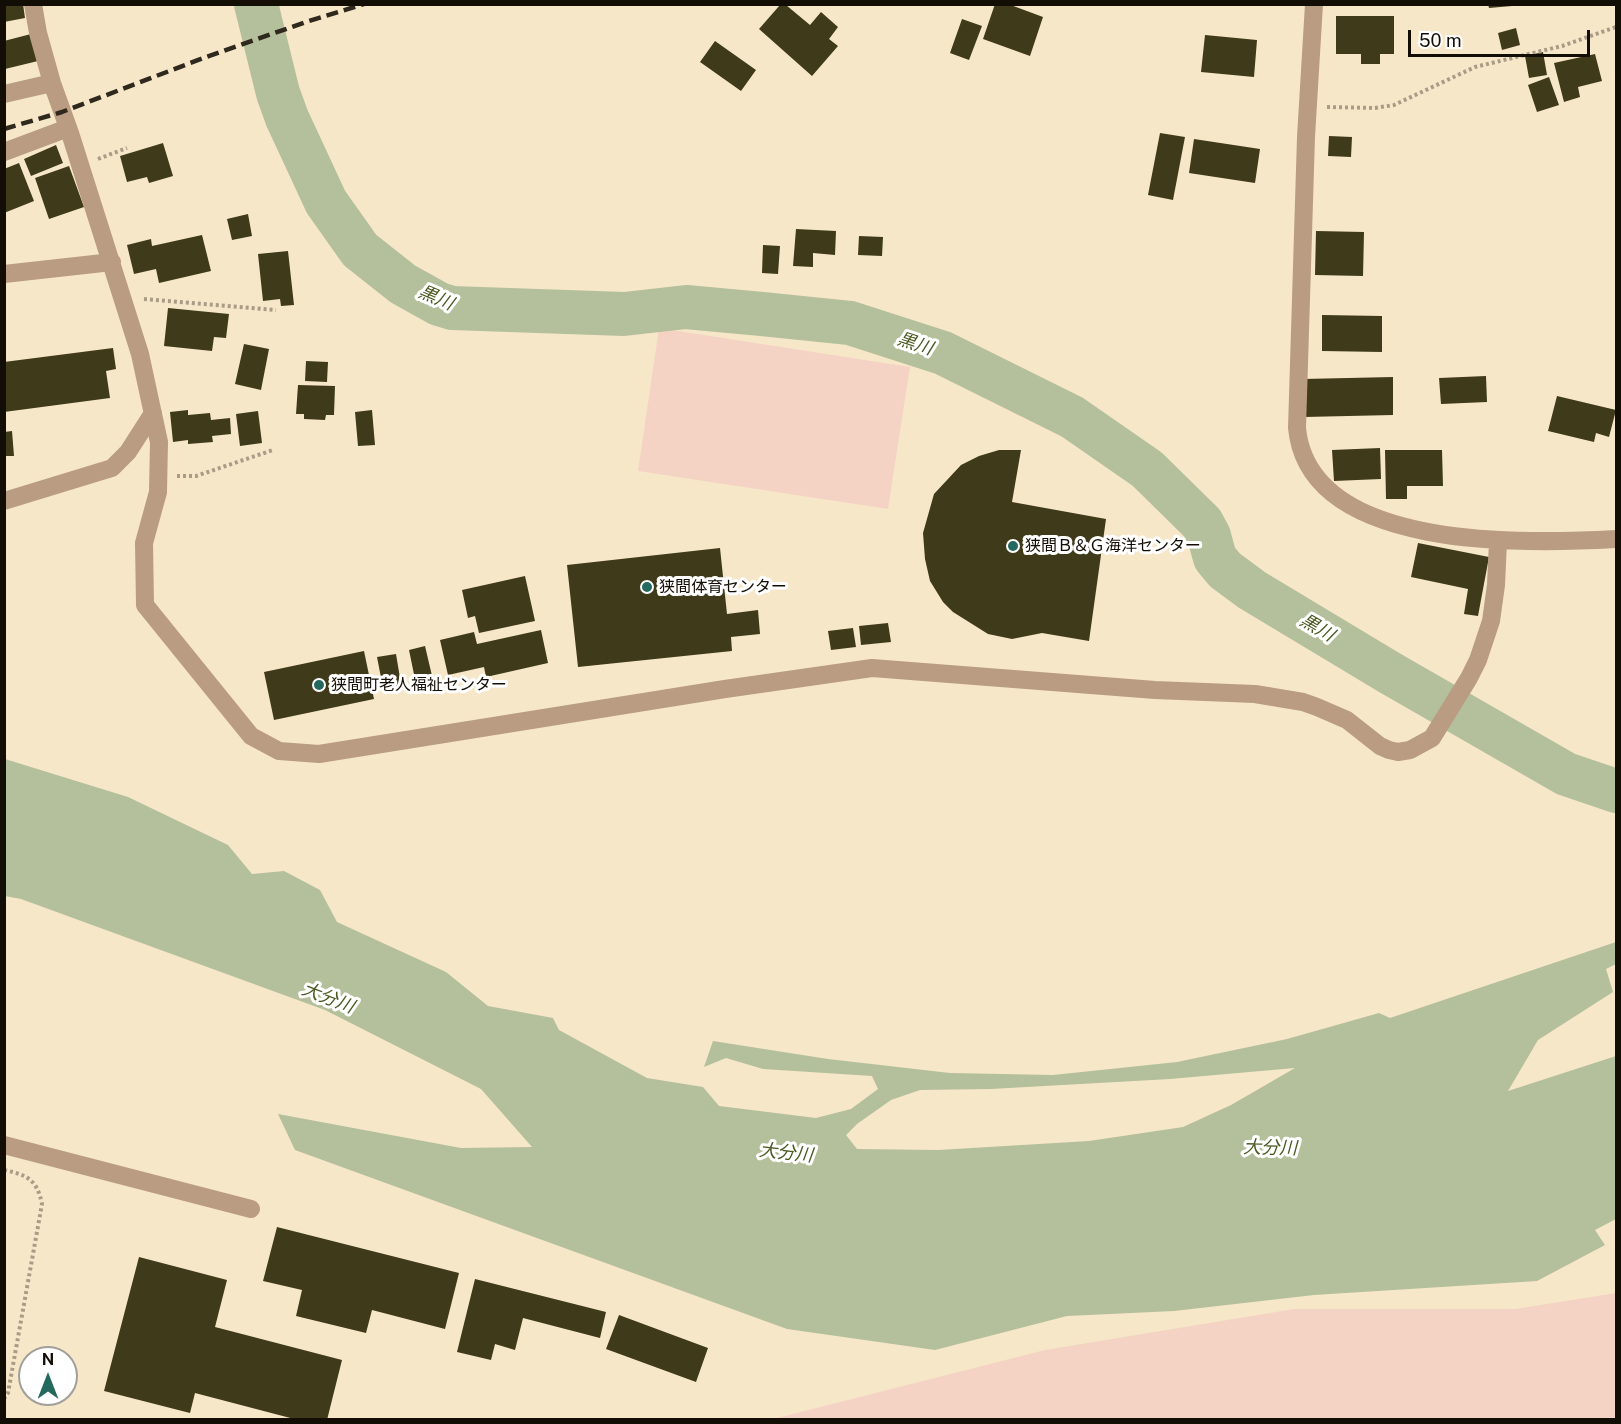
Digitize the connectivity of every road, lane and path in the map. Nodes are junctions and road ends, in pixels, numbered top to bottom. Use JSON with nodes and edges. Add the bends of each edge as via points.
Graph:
{"nodes":[{"id":1,"x":33,"y":4,"type":"edge"},
{"id":2,"x":1314,"y":4,"type":"edge"},
{"id":3,"x":1617,"y":27,"type":"edge"},
{"id":4,"x":52,"y":82,"type":"junction"},
{"id":5,"x":4,"y":94,"type":"edge"},
{"id":6,"x":1308,"y":106,"type":"junction"},
{"id":7,"x":68,"y":128,"type":"junction"},
{"id":8,"x":127,"y":148,"type":"dead end"},
{"id":9,"x":4,"y":152,"type":"edge"},
{"id":10,"x":81,"y":166,"type":"junction"},
{"id":11,"x":111,"y":262,"type":"junction"},
{"id":12,"x":4,"y":274,"type":"edge"},
{"id":13,"x":122,"y":297,"type":"junction"},
{"id":14,"x":276,"y":310,"type":"dead end"},
{"id":15,"x":153,"y":413,"type":"junction"},
{"id":16,"x":273,"y":450,"type":"dead end"},
{"id":17,"x":158,"y":477,"type":"junction"},
{"id":18,"x":4,"y":501,"type":"edge"},
{"id":19,"x":1617,"y":539,"type":"edge"},
{"id":20,"x":1498,"y":541,"type":"junction"},
{"id":21,"x":4,"y":1144,"type":"edge"},
{"id":22,"x":4,"y":1170,"type":"edge"},
{"id":23,"x":251,"y":1209,"type":"dead end"},
{"id":24,"x":4,"y":1399,"type":"edge"}],
"edges":[{"from":1,"to":4,"type":"street"},
{"from":2,"to":6,"type":"street"},
{"from":3,"to":6,"type":"path","via":[[1562,46],[1474,67],[1395,105]]},
{"from":4,"to":5,"type":"street"},
{"from":4,"to":7,"type":"street"},
{"from":6,"to":20,"type":"street","via":[[1298,441],[1318,479],[1334,495],[1363,512],[1442,534]]},
{"from":7,"to":9,"type":"street"},
{"from":7,"to":10,"type":"street"},
{"from":8,"to":10,"type":"path"},
{"from":10,"to":11,"type":"street"},
{"from":11,"to":12,"type":"street"},
{"from":11,"to":13,"type":"street"},
{"from":13,"to":14,"type":"path"},
{"from":13,"to":15,"type":"street"},
{"from":15,"to":17,"type":"street","via":[[159,442]]},
{"from":15,"to":18,"type":"street","via":[[128,452],[111,468]]},
{"from":16,"to":17,"type":"path","via":[[196,476]]},
{"from":17,"to":20,"type":"street","via":[[158,492],[144,543],[146,604],[251,736],[279,751],[319,754],[872,668],[1255,694],[1303,702],[1332,712],[1389,750],[1410,750],[1432,738],[1469,678],[1486,640]]},
{"from":19,"to":20,"type":"street"},
{"from":21,"to":23,"type":"street"},
{"from":22,"to":24,"type":"path","via":[[23,1174],[38,1187],[42,1204]]}]}
